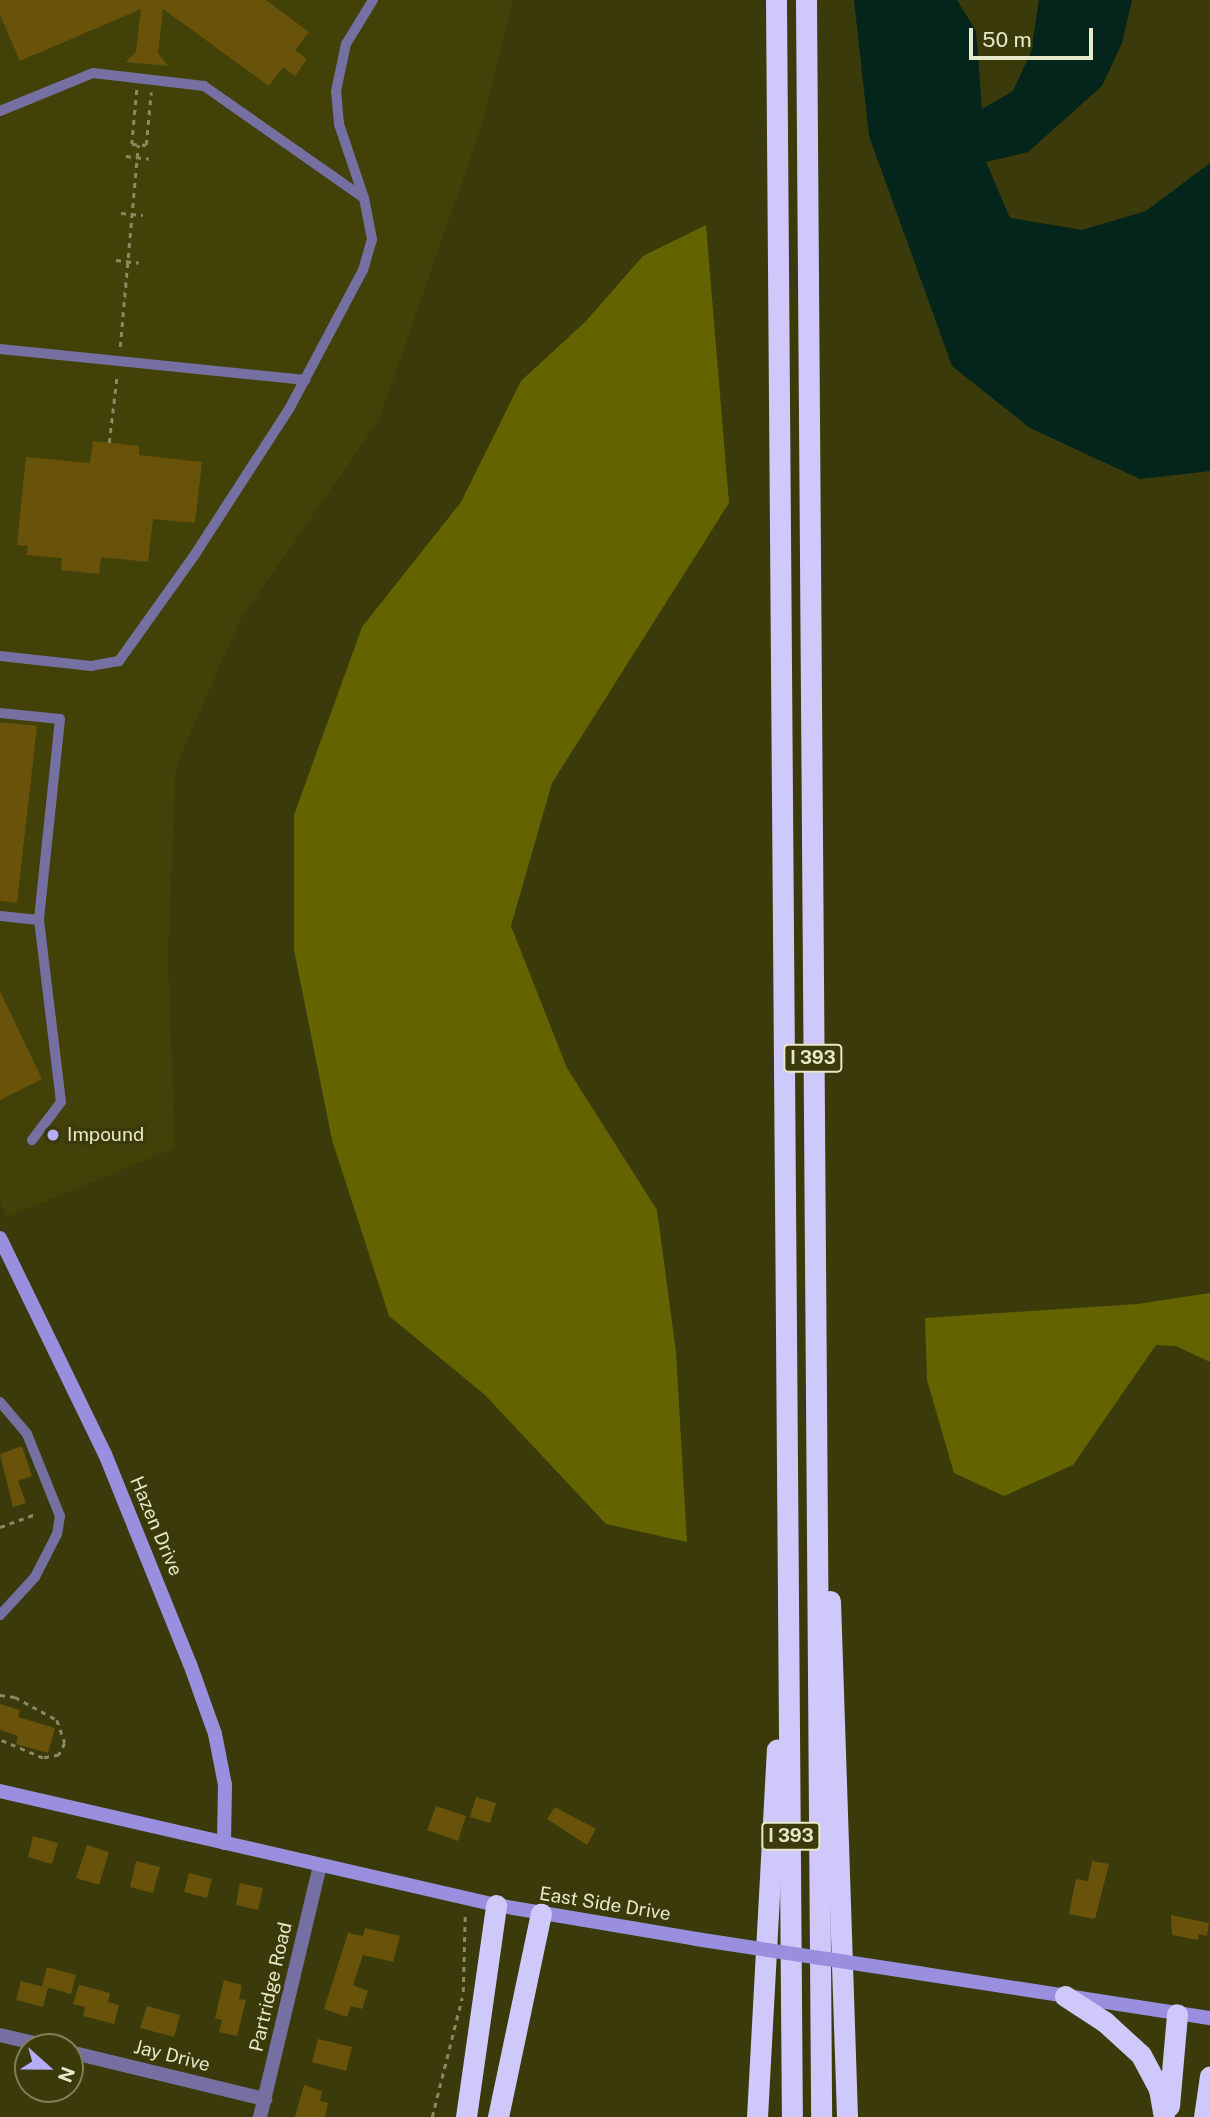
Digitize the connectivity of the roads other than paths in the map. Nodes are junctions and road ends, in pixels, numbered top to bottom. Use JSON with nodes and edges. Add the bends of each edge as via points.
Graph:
{"nodes":[{"id":1,"x":373,"y":0,"type":"edge"},
{"id":2,"x":776,"y":0,"type":"edge"},
{"id":3,"x":806,"y":0,"type":"edge"},
{"id":4,"x":0,"y":111,"type":"edge"},
{"id":5,"x":364,"y":198,"type":"junction"},
{"id":6,"x":0,"y":349,"type":"edge"},
{"id":7,"x":305,"y":380,"type":"junction"},
{"id":8,"x":0,"y":656,"type":"edge"},
{"id":9,"x":0,"y":713,"type":"edge"},
{"id":10,"x":0,"y":916,"type":"edge"},
{"id":11,"x":39,"y":920,"type":"junction"},
{"id":12,"x":32,"y":1140,"type":"dead end"},
{"id":13,"x":0,"y":1238,"type":"edge"},
{"id":14,"x":816,"y":1398,"type":"junction"},
{"id":15,"x":0,"y":1402,"type":"edge"},
{"id":16,"x":789,"y":1556,"type":"junction"},
{"id":17,"x":0,"y":1615,"type":"edge"},
{"id":18,"x":0,"y":1791,"type":"edge"},
{"id":19,"x":224,"y":1843,"type":"junction"},
{"id":20,"x":320,"y":1866,"type":"junction"},
{"id":21,"x":496,"y":1905,"type":"junction"},
{"id":22,"x":541,"y":1913,"type":"junction"},
{"id":23,"x":1065,"y":1996,"type":"junction"},
{"id":24,"x":1177,"y":2014,"type":"junction"},
{"id":25,"x":1210,"y":2018,"type":"edge"},
{"id":26,"x":84,"y":2055,"type":"edge"},
{"id":27,"x":1210,"y":2076,"type":"edge"},
{"id":28,"x":265,"y":2099,"type":"junction"},
{"id":29,"x":260,"y":2117,"type":"edge"},
{"id":30,"x":466,"y":2117,"type":"edge"},
{"id":31,"x":498,"y":2117,"type":"edge"},
{"id":32,"x":757,"y":2117,"type":"edge"},
{"id":33,"x":792,"y":2117,"type":"edge"},
{"id":34,"x":821,"y":2117,"type":"edge"},
{"id":35,"x":847,"y":2117,"type":"edge"},
{"id":36,"x":1166,"y":2117,"type":"edge"},
{"id":37,"x":1204,"y":2117,"type":"edge"}],
"edges":[{"from":1,"to":5,"type":"lane","via":[[346,44],[336,92],[339,124]]},
{"from":2,"to":16,"type":"highway","number":"I 393"},
{"from":3,"to":14,"type":"highway","number":"I 393"},
{"from":4,"to":5,"type":"lane","via":[[81,74],[193,83],[216,92]]},
{"from":5,"to":7,"type":"lane","via":[[372,239],[363,270]]},
{"from":6,"to":7,"type":"lane"},
{"from":7,"to":8,"type":"lane","via":[[196,553],[119,661],[91,666]]},
{"from":9,"to":11,"type":"lane","via":[[60,719]]},
{"from":10,"to":11,"type":"lane"},
{"from":11,"to":12,"type":"lane","via":[[61,1102]]},
{"from":13,"to":19,"type":"main road","name":"Hazen Drive","via":[[105,1454],[190,1664],[215,1734],[225,1785]]},
{"from":14,"to":34,"type":"highway","number":"I 393"},
{"from":14,"to":35,"type":"highway","via":[[834,1658]]},
{"from":15,"to":17,"type":"lane","via":[[27,1434],[60,1516],[57,1534],[35,1577]]},
{"from":16,"to":32,"type":"highway"},
{"from":16,"to":33,"type":"highway","number":"I 393"},
{"from":18,"to":19,"type":"main road","name":"East Side Drive"},
{"from":19,"to":20,"type":"main road","name":"East Side Drive"},
{"from":20,"to":21,"type":"main road","name":"East Side Drive"},
{"from":20,"to":28,"type":"street","name":"Partridge Road"},
{"from":21,"to":22,"type":"main road","name":"East Side Drive"},
{"from":21,"to":30,"type":"highway"},
{"from":22,"to":23,"type":"main road","name":"East Side Drive","bridge":true},
{"from":22,"to":31,"type":"highway"},
{"from":23,"to":24,"type":"main road","name":"East Side Drive"},
{"from":23,"to":36,"type":"highway","via":[[1105,2022],[1141,2055],[1159,2089]]},
{"from":24,"to":25,"type":"main road","name":"East Side Drive"},
{"from":24,"to":36,"type":"highway"},
{"from":26,"to":28,"type":"street","name":"Jay Drive"},
{"from":27,"to":37,"type":"highway"},
{"from":28,"to":29,"type":"street","name":"Partridge Road"}]}
